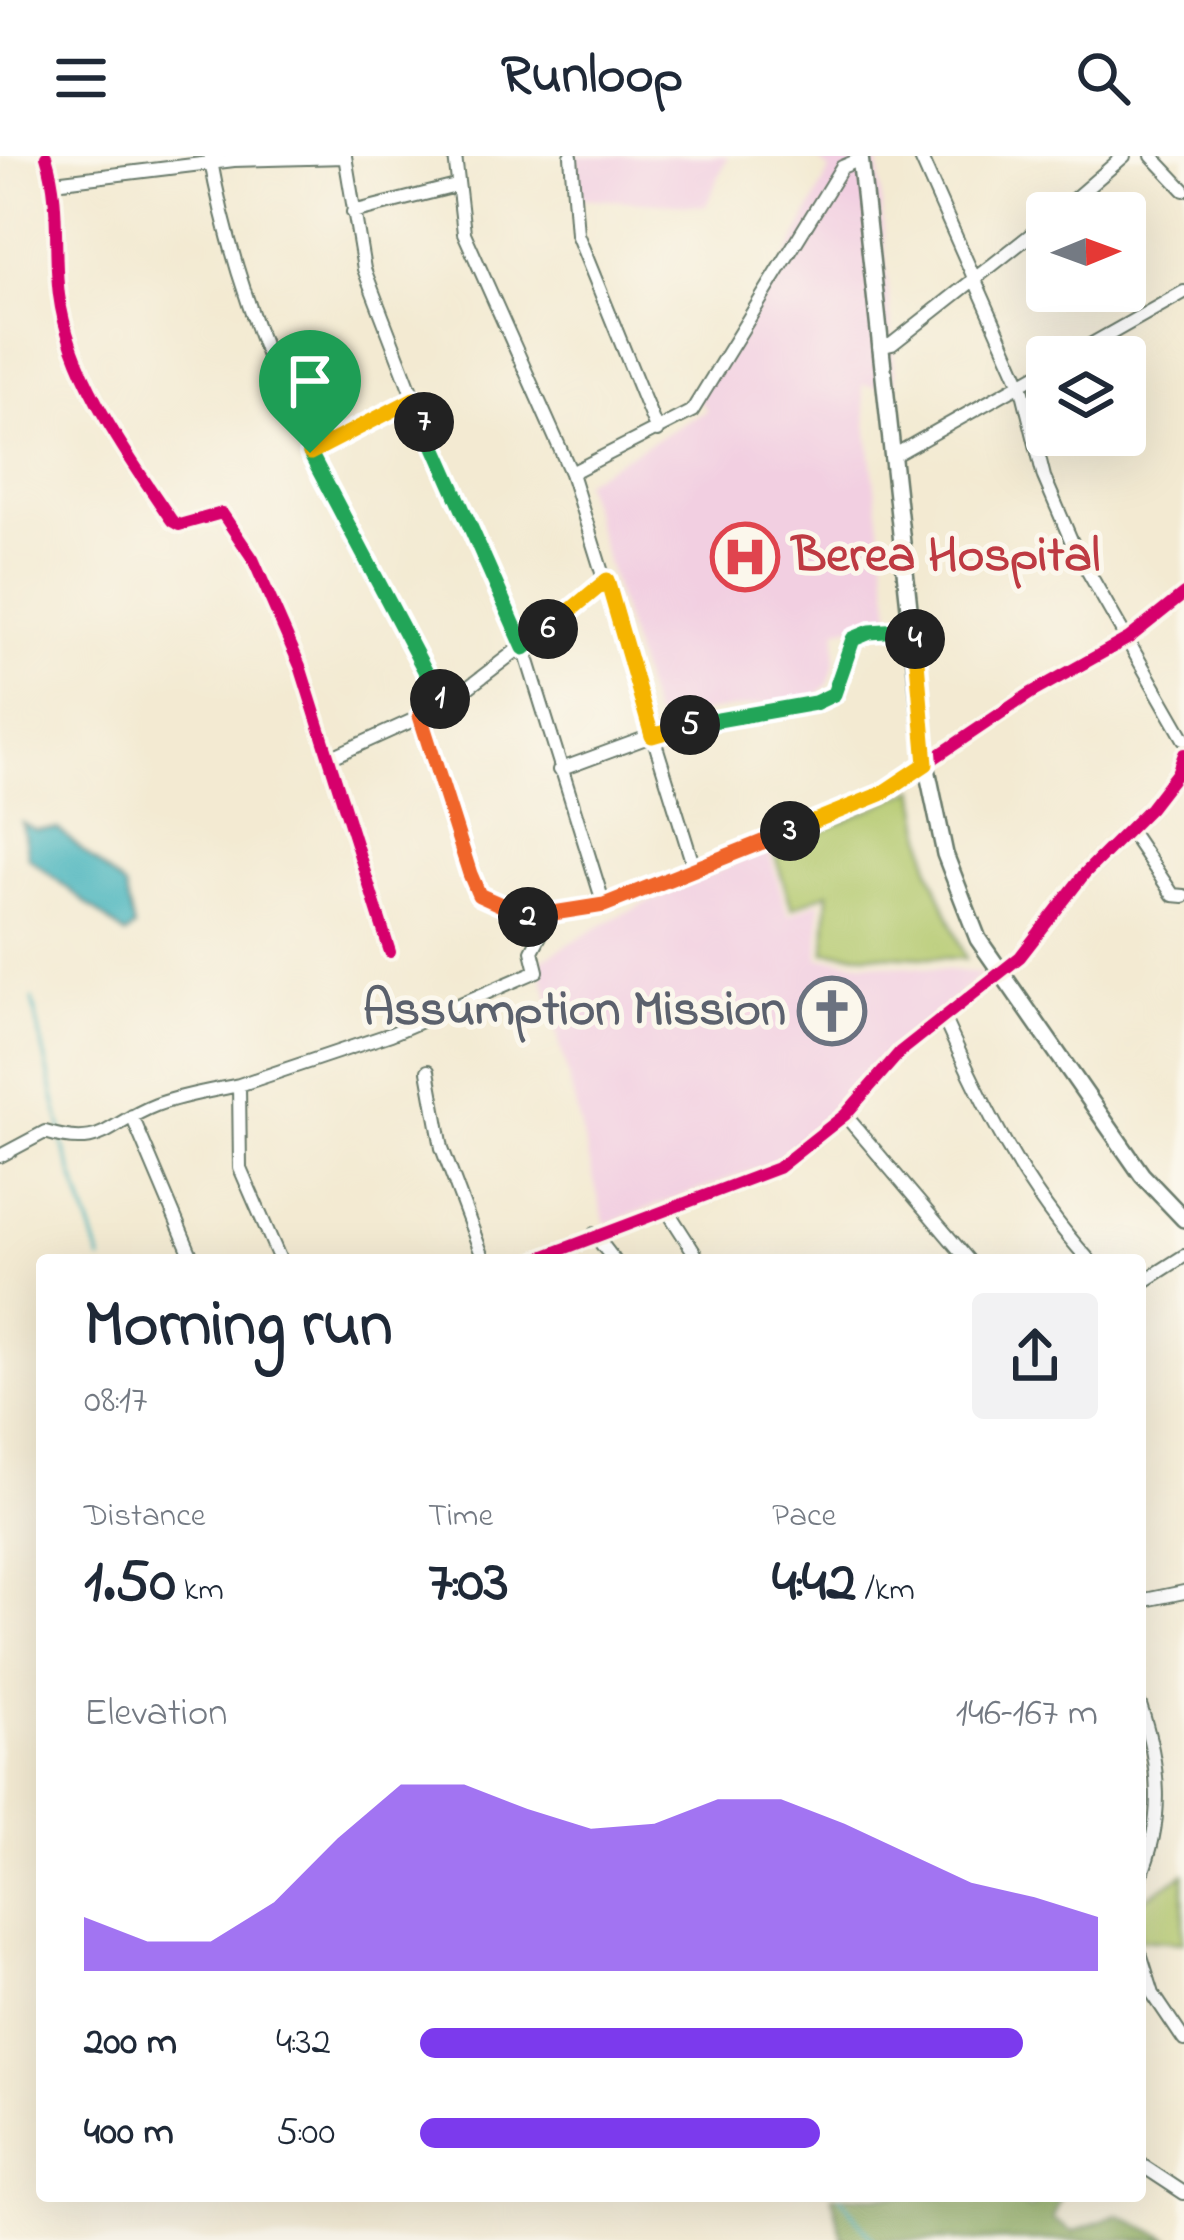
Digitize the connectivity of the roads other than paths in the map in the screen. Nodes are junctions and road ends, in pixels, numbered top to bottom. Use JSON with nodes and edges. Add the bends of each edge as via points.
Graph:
{"nodes":[{"id":1,"x":46,"y":156,"type":"edge"},
{"id":2,"x":455,"y":156,"type":"edge"},
{"id":3,"x":572,"y":156,"type":"edge"},
{"id":4,"x":920,"y":156,"type":"edge"},
{"id":5,"x":1124,"y":156,"type":"edge"},
{"id":6,"x":1153,"y":156,"type":"edge"},
{"id":7,"x":345,"y":157,"type":"edge"},
{"id":8,"x":860,"y":158,"type":"edge"},
{"id":9,"x":211,"y":161,"type":"edge"},
{"id":10,"x":54,"y":182,"type":"junction"},
{"id":11,"x":456,"y":186,"type":"junction"},
{"id":12,"x":1184,"y":190,"type":"edge"},
{"id":13,"x":1082,"y":192,"type":"edge"},
{"id":14,"x":353,"y":212,"type":"junction"},
{"id":15,"x":1026,"y":240,"type":"edge"},
{"id":16,"x":978,"y":282,"type":"junction"},
{"id":17,"x":1184,"y":292,"type":"edge"},
{"id":18,"x":1106,"y":336,"type":"edge"},
{"id":19,"x":879,"y":347,"type":"junction"},
{"id":20,"x":1026,"y":381,"type":"edge"},
{"id":21,"x":1021,"y":384,"type":"junction"},
{"id":22,"x":414,"y":399,"type":"junction"},
{"id":23,"x":657,"y":431,"type":"junction"},
{"id":24,"x":310,"y":453,"type":"junction"},
{"id":25,"x":891,"y":458,"type":"junction"},
{"id":26,"x":571,"y":472,"type":"junction"},
{"id":27,"x":607,"y":580,"type":"junction"},
{"id":28,"x":1184,"y":594,"type":"edge"},
{"id":29,"x":914,"y":629,"type":"junction"},
{"id":30,"x":1129,"y":638,"type":"junction"},
{"id":31,"x":524,"y":648,"type":"junction"},
{"id":32,"x":444,"y":706,"type":"junction"},
{"id":33,"x":420,"y":716,"type":"junction"},
{"id":34,"x":652,"y":736,"type":"junction"},
{"id":35,"x":1184,"y":740,"type":"edge"},
{"id":36,"x":1184,"y":754,"type":"edge"},
{"id":37,"x":332,"y":757,"type":"junction"},
{"id":38,"x":926,"y":764,"type":"junction"},
{"id":39,"x":559,"y":770,"type":"junction"},
{"id":40,"x":1130,"y":831,"type":"junction"},
{"id":41,"x":694,"y":871,"type":"junction"},
{"id":42,"x":1184,"y":896,"type":"edge"},
{"id":43,"x":604,"y":905,"type":"junction"},
{"id":44,"x":550,"y":917,"type":"junction"},
{"id":45,"x":390,"y":952,"type":"dead end"},
{"id":46,"x":1000,"y":974,"type":"junction"},
{"id":47,"x":943,"y":1017,"type":"junction"},
{"id":48,"x":428,"y":1071,"type":"dead end"},
{"id":49,"x":239,"y":1085,"type":"junction"},
{"id":50,"x":845,"y":1115,"type":"junction"},
{"id":51,"x":132,"y":1116,"type":"junction"},
{"id":52,"x":0,"y":1156,"type":"edge"},
{"id":53,"x":667,"y":1210,"type":"junction"},
{"id":54,"x":1184,"y":1219,"type":"edge"},
{"id":55,"x":594,"y":1234,"type":"junction"},
{"id":56,"x":561,"y":1246,"type":"junction"},
{"id":57,"x":190,"y":1254,"type":"edge"},
{"id":58,"x":277,"y":1254,"type":"edge"},
{"id":59,"x":482,"y":1254,"type":"edge"},
{"id":60,"x":546,"y":1254,"type":"edge"},
{"id":61,"x":565,"y":1254,"type":"edge"},
{"id":62,"x":609,"y":1254,"type":"edge"},
{"id":63,"x":695,"y":1254,"type":"edge"},
{"id":64,"x":963,"y":1254,"type":"edge"},
{"id":65,"x":1084,"y":1254,"type":"edge"},
{"id":66,"x":1184,"y":1256,"type":"edge"},
{"id":67,"x":1146,"y":1280,"type":"edge"},
{"id":68,"x":1184,"y":1592,"type":"edge"},
{"id":69,"x":1146,"y":1599,"type":"edge"},
{"id":70,"x":1146,"y":1729,"type":"edge"},
{"id":71,"x":1146,"y":1860,"type":"edge"},
{"id":72,"x":1146,"y":1972,"type":"edge"},
{"id":73,"x":1184,"y":2039,"type":"edge"},
{"id":74,"x":1146,"y":2168,"type":"edge"},
{"id":75,"x":1184,"y":2193,"type":"edge"}],
"edges":[{"from":1,"to":10,"type":"street"},
{"from":2,"to":11,"type":"street"},
{"from":3,"to":23,"type":"street","via":[[577,233]]},
{"from":4,"to":16,"type":"street"},
{"from":5,"to":13,"type":"street"},
{"from":6,"to":12,"type":"street"},
{"from":7,"to":9,"type":"street"},
{"from":7,"to":14,"type":"street"},
{"from":8,"to":19,"type":"main road"},
{"from":8,"to":23,"type":"street","via":[[842,167],[692,411]]},
{"from":9,"to":10,"type":"street"},
{"from":9,"to":24,"type":"street","via":[[244,294]]},
{"from":10,"to":37,"type":"street","via":[[59,297],[83,370],[172,521],[222,513],[253,559]]},
{"from":11,"to":14,"type":"street"},
{"from":11,"to":26,"type":"street","via":[[464,233]]},
{"from":14,"to":22,"type":"street","via":[[364,269]]},
{"from":15,"to":16,"type":"street"},
{"from":16,"to":19,"type":"street"},
{"from":16,"to":21,"type":"street"},
{"from":17,"to":18,"type":"street"},
{"from":19,"to":25,"type":"main road"},
{"from":20,"to":21,"type":"street"},
{"from":21,"to":25,"type":"street"},
{"from":21,"to":30,"type":"street","via":[[1066,530],[1104,608]]},
{"from":22,"to":24,"type":"street"},
{"from":22,"to":31,"type":"street"},
{"from":23,"to":26,"type":"street"},
{"from":24,"to":32,"type":"street"},
{"from":25,"to":29,"type":"main road"},
{"from":26,"to":27,"type":"street"},
{"from":27,"to":31,"type":"street"},
{"from":27,"to":34,"type":"street"},
{"from":28,"to":30,"type":"street"},
{"from":29,"to":34,"type":"street","via":[[853,639],[834,694],[815,703]]},
{"from":29,"to":38,"type":"main road"},
{"from":30,"to":35,"type":"street"},
{"from":30,"to":38,"type":"street"},
{"from":31,"to":32,"type":"street"},
{"from":31,"to":39,"type":"street"},
{"from":32,"to":33,"type":"street"},
{"from":33,"to":37,"type":"street"},
{"from":33,"to":44,"type":"street","via":[[479,895],[508,912]]},
{"from":34,"to":39,"type":"street"},
{"from":34,"to":41,"type":"street"},
{"from":36,"to":40,"type":"street"},
{"from":37,"to":45,"type":"street"},
{"from":38,"to":41,"type":"street","via":[[881,794]]},
{"from":38,"to":46,"type":"main road","via":[[959,898]]},
{"from":39,"to":43,"type":"street"},
{"from":40,"to":42,"type":"street","via":[[1173,895]]},
{"from":40,"to":46,"type":"street"},
{"from":41,"to":43,"type":"street"},
{"from":43,"to":44,"type":"street"},
{"from":44,"to":49,"type":"street","via":[[532,951],[537,971],[391,1034]]},
{"from":46,"to":47,"type":"street"},
{"from":46,"to":54,"type":"main road","via":[[1142,1175]]},
{"from":47,"to":50,"type":"street"},
{"from":47,"to":65,"type":"street","via":[[997,1132],[1040,1203]]},
{"from":48,"to":59,"type":"street","via":[[442,1148]]},
{"from":49,"to":51,"type":"street"},
{"from":49,"to":58,"type":"street","via":[[240,1168]]},
{"from":50,"to":53,"type":"street","via":[[778,1168]]},
{"from":50,"to":64,"type":"street"},
{"from":51,"to":52,"type":"street","via":[[90,1139],[67,1142],[45,1132]]},
{"from":51,"to":57,"type":"street"},
{"from":53,"to":55,"type":"street"},
{"from":53,"to":63,"type":"street"},
{"from":55,"to":56,"type":"street"},
{"from":55,"to":62,"type":"street"},
{"from":56,"to":60,"type":"street"},
{"from":56,"to":61,"type":"street"},
{"from":66,"to":67,"type":"street"},
{"from":68,"to":69,"type":"street"},
{"from":70,"to":71,"type":"street","via":[[1160,1784]]},
{"from":72,"to":73,"type":"street"},
{"from":74,"to":75,"type":"street"}]}
